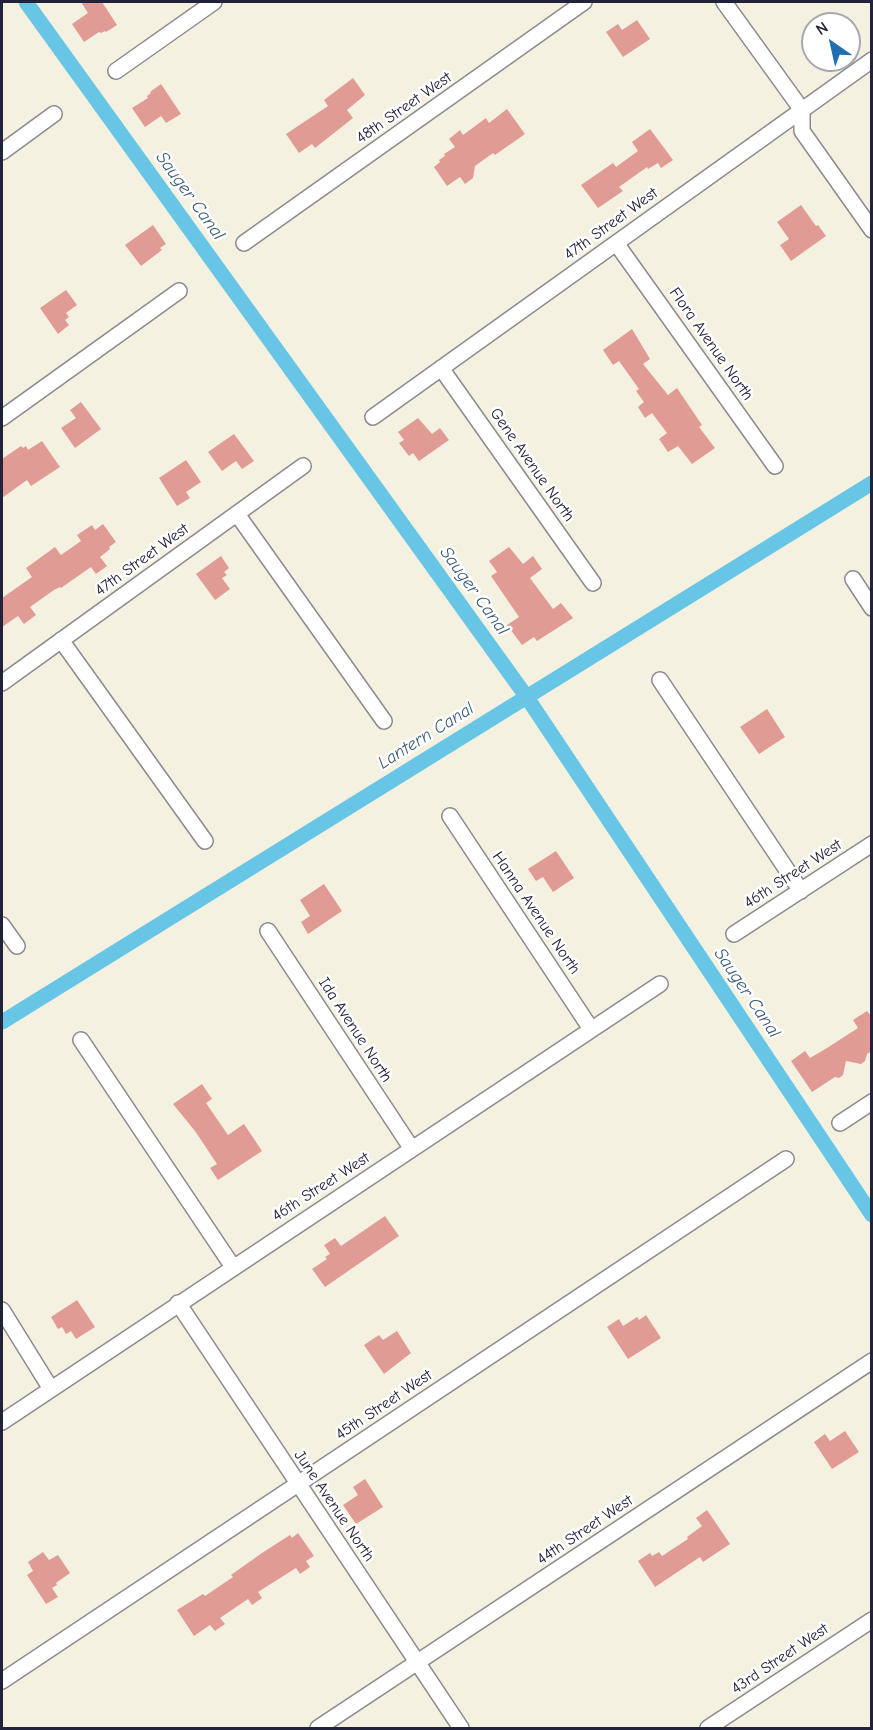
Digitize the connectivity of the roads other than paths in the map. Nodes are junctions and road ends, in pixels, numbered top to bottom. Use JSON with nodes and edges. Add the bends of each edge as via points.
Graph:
{"nodes":[{"id":1,"x":214,"y":2,"type":"edge"},
{"id":2,"x":584,"y":2,"type":"edge"},
{"id":3,"x":724,"y":2,"type":"edge"},
{"id":4,"x":872,"y":60,"type":"edge"},
{"id":5,"x":117,"y":71,"type":"dead end"},
{"id":6,"x":802,"y":110,"type":"junction"},
{"id":7,"x":54,"y":114,"type":"dead end"},
{"id":8,"x":2,"y":152,"type":"edge"},
{"id":9,"x":872,"y":230,"type":"edge"},
{"id":10,"x":244,"y":243,"type":"dead end"},
{"id":11,"x":616,"y":243,"type":"junction"},
{"id":12,"x":179,"y":291,"type":"dead end"},
{"id":13,"x":441,"y":368,"type":"junction"},
{"id":14,"x":372,"y":417,"type":"dead end"},
{"id":15,"x":2,"y":418,"type":"edge"},
{"id":16,"x":303,"y":466,"type":"dead end"},
{"id":17,"x":775,"y":466,"type":"dead end"},
{"id":18,"x":237,"y":514,"type":"junction"},
{"id":19,"x":853,"y":579,"type":"dead end"},
{"id":20,"x":593,"y":583,"type":"dead end"},
{"id":21,"x":872,"y":608,"type":"edge"},
{"id":22,"x":61,"y":640,"type":"junction"},
{"id":23,"x":660,"y":680,"type":"dead end"},
{"id":24,"x":2,"y":683,"type":"edge"},
{"id":25,"x":384,"y":721,"type":"dead end"},
{"id":26,"x":450,"y":816,"type":"dead end"},
{"id":27,"x":205,"y":841,"type":"dead end"},
{"id":28,"x":872,"y":844,"type":"edge"},
{"id":29,"x":801,"y":891,"type":"junction"},
{"id":30,"x":2,"y":925,"type":"edge"},
{"id":31,"x":268,"y":931,"type":"dead end"},
{"id":32,"x":734,"y":934,"type":"dead end"},
{"id":33,"x":16,"y":946,"type":"dead end"},
{"id":34,"x":660,"y":984,"type":"dead end"},
{"id":35,"x":591,"y":1029,"type":"junction"},
{"id":36,"x":81,"y":1040,"type":"dead end"},
{"id":37,"x":872,"y":1102,"type":"edge"},
{"id":38,"x":840,"y":1123,"type":"dead end"},
{"id":39,"x":412,"y":1149,"type":"junction"},
{"id":40,"x":786,"y":1159,"type":"dead end"},
{"id":41,"x":233,"y":1267,"type":"junction"},
{"id":42,"x":178,"y":1303,"type":"junction"},
{"id":43,"x":2,"y":1310,"type":"edge"},
{"id":44,"x":872,"y":1361,"type":"edge"},
{"id":45,"x":51,"y":1389,"type":"junction"},
{"id":46,"x":2,"y":1422,"type":"edge"},
{"id":47,"x":298,"y":1484,"type":"junction"},
{"id":48,"x":872,"y":1620,"type":"edge"},
{"id":49,"x":417,"y":1663,"type":"junction"},
{"id":50,"x":2,"y":1681,"type":"edge"},
{"id":51,"x":318,"y":1728,"type":"edge"},
{"id":52,"x":461,"y":1728,"type":"edge"},
{"id":53,"x":708,"y":1728,"type":"edge"}],
"edges":[{"from":1,"to":5,"type":"street"},
{"from":2,"to":10,"type":"street","name":"48th Street West"},
{"from":3,"to":6,"type":"street"},
{"from":4,"to":6,"type":"street","name":"47th Street West"},
{"from":6,"to":9,"type":"street","via":[[802,131]]},
{"from":6,"to":11,"type":"street","name":"47th Street West"},
{"from":7,"to":8,"type":"street"},
{"from":11,"to":13,"type":"street","name":"47th Street West"},
{"from":11,"to":17,"type":"street","name":"Flora Avenue North"},
{"from":12,"to":15,"type":"street"},
{"from":13,"to":14,"type":"street","name":"47th Street West"},
{"from":13,"to":20,"type":"street","name":"Gene Avenue North"},
{"from":16,"to":18,"type":"street","name":"47th Street West"},
{"from":18,"to":22,"type":"street","name":"47th Street West"},
{"from":18,"to":25,"type":"street"},
{"from":19,"to":21,"type":"street"},
{"from":22,"to":24,"type":"street","name":"47th Street West"},
{"from":22,"to":27,"type":"street"},
{"from":23,"to":29,"type":"street"},
{"from":26,"to":35,"type":"street","name":"Hanna Avenue North"},
{"from":28,"to":29,"type":"street","name":"46th Street West"},
{"from":29,"to":32,"type":"street","name":"46th Street West"},
{"from":30,"to":33,"type":"street"},
{"from":31,"to":39,"type":"street","name":"Ida Avenue North"},
{"from":34,"to":35,"type":"street","name":"46th Street West"},
{"from":35,"to":39,"type":"street","name":"46th Street West"},
{"from":36,"to":41,"type":"street"},
{"from":37,"to":38,"type":"street"},
{"from":39,"to":41,"type":"street","name":"46th Street West"},
{"from":40,"to":47,"type":"street","name":"45th Street West"},
{"from":41,"to":42,"type":"street","name":"46th Street West"},
{"from":42,"to":45,"type":"street","name":"46th Street West"},
{"from":42,"to":47,"type":"street","name":"June Avenue North"},
{"from":43,"to":45,"type":"street"},
{"from":44,"to":49,"type":"street","name":"44th Street West"},
{"from":45,"to":46,"type":"street","name":"46th Street West"},
{"from":47,"to":49,"type":"street","name":"June Avenue North"},
{"from":47,"to":50,"type":"street","name":"45th Street West"},
{"from":48,"to":53,"type":"street","name":"43rd Street West"},
{"from":49,"to":51,"type":"street","name":"44th Street West"},
{"from":49,"to":52,"type":"street","name":"June Avenue North"}]}
